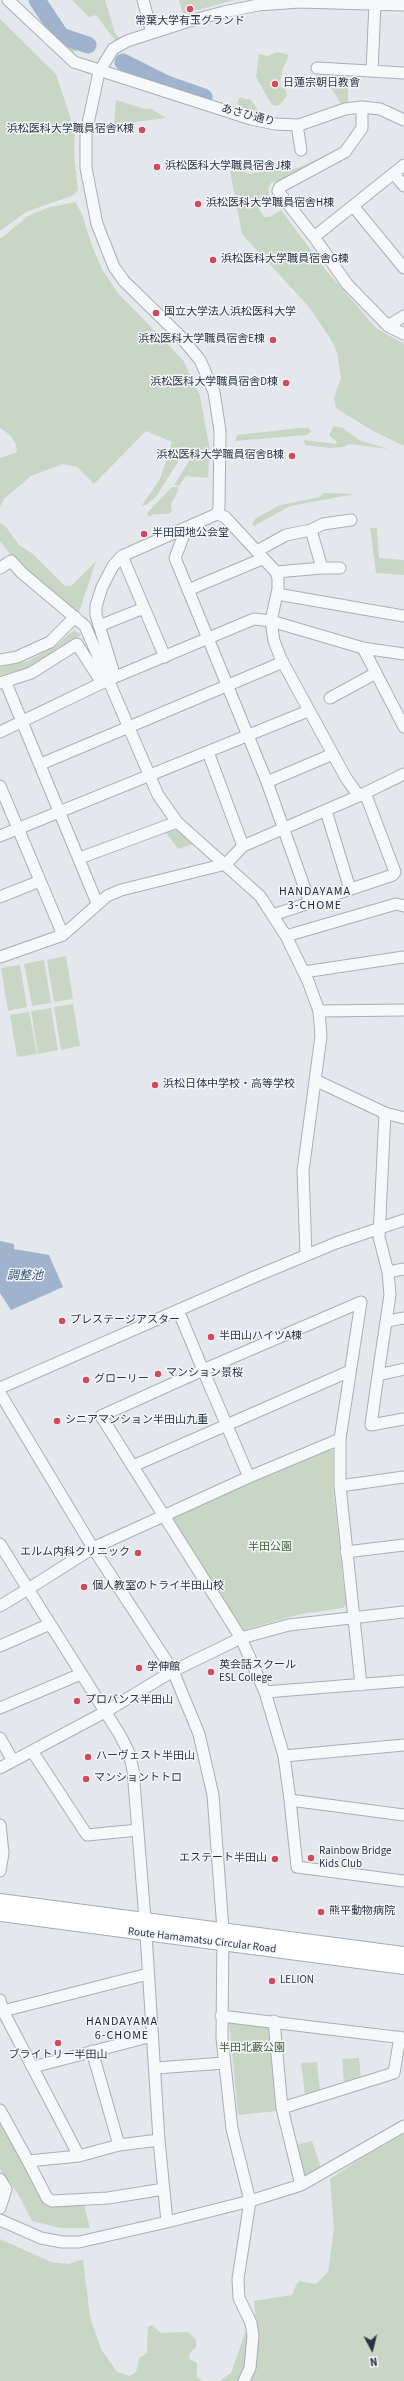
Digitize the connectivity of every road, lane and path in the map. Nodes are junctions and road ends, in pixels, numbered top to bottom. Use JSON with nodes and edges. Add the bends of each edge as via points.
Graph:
{"nodes":[{"id":1,"x":8,"y":0,"type":"edge"},
{"id":2,"x":143,"y":0,"type":"edge"},
{"id":3,"x":375,"y":3,"type":"junction"},
{"id":4,"x":404,"y":5,"type":"edge"},
{"id":5,"x":152,"y":33,"type":"junction"},
{"id":6,"x":317,"y":68,"type":"dead end"},
{"id":7,"x":372,"y":71,"type":"junction"},
{"id":8,"x":99,"y":72,"type":"junction"},
{"id":9,"x":404,"y":73,"type":"edge"},
{"id":10,"x":362,"y":107,"type":"junction"},
{"id":11,"x":404,"y":120,"type":"edge"},
{"id":12,"x":297,"y":125,"type":"junction"},
{"id":13,"x":301,"y":150,"type":"dead end"},
{"id":14,"x":404,"y":165,"type":"edge"},
{"id":15,"x":394,"y":174,"type":"junction"},
{"id":16,"x":404,"y":186,"type":"edge"},
{"id":17,"x":353,"y":206,"type":"junction"},
{"id":18,"x":314,"y":237,"type":"junction"},
{"id":19,"x":404,"y":268,"type":"edge"},
{"id":20,"x":404,"y":316,"type":"edge"},
{"id":21,"x":388,"y":326,"type":"junction"},
{"id":22,"x":404,"y":334,"type":"edge"},
{"id":23,"x":217,"y":514,"type":"junction"},
{"id":24,"x":344,"y":518,"type":"dead end"},
{"id":25,"x":186,"y":529,"type":"junction"},
{"id":26,"x":311,"y":530,"type":"junction"},
{"id":27,"x":260,"y":555,"type":"junction"},
{"id":28,"x":122,"y":556,"type":"junction"},
{"id":29,"x":0,"y":568,"type":"edge"},
{"id":30,"x":322,"y":568,"type":"junction"},
{"id":31,"x":340,"y":568,"type":"dead end"},
{"id":32,"x":276,"y":572,"type":"junction"},
{"id":33,"x":188,"y":590,"type":"junction"},
{"id":34,"x":277,"y":594,"type":"junction"},
{"id":35,"x":144,"y":608,"type":"junction"},
{"id":36,"x":404,"y":616,"type":"edge"},
{"id":37,"x":75,"y":617,"type":"junction"},
{"id":38,"x":271,"y":621,"type":"junction"},
{"id":39,"x":99,"y":626,"type":"junction"},
{"id":40,"x":208,"y":638,"type":"junction"},
{"id":41,"x":363,"y":648,"type":"junction"},
{"id":42,"x":404,"y":654,"type":"edge"},
{"id":43,"x":165,"y":657,"type":"junction"},
{"id":44,"x":0,"y":660,"type":"edge"},
{"id":45,"x":283,"y":662,"type":"junction"},
{"id":46,"x":376,"y":673,"type":"junction"},
{"id":47,"x":108,"y":680,"type":"junction"},
{"id":48,"x":3,"y":683,"type":"edge"},
{"id":49,"x":227,"y":685,"type":"junction"},
{"id":50,"x":330,"y":698,"type":"dead end"},
{"id":51,"x":308,"y":711,"type":"junction"},
{"id":52,"x":21,"y":721,"type":"junction"},
{"id":53,"x":128,"y":727,"type":"junction"},
{"id":54,"x":404,"y":727,"type":"edge"},
{"id":55,"x":0,"y":732,"type":"edge"},
{"id":56,"x":248,"y":735,"type":"junction"},
{"id":57,"x":208,"y":752,"type":"junction"},
{"id":58,"x":333,"y":754,"type":"junction"},
{"id":59,"x":41,"y":764,"type":"junction"},
{"id":60,"x":404,"y":774,"type":"edge"},
{"id":61,"x":149,"y":777,"type":"junction"},
{"id":62,"x":267,"y":782,"type":"junction"},
{"id":63,"x":0,"y":787,"type":"edge"},
{"id":64,"x":361,"y":795,"type":"junction"},
{"id":65,"x":60,"y":810,"type":"junction"},
{"id":66,"x":326,"y":810,"type":"junction"},
{"id":67,"x":177,"y":822,"type":"junction"},
{"id":68,"x":284,"y":828,"type":"junction"},
{"id":69,"x":18,"y":829,"type":"junction"},
{"id":70,"x":0,"y":836,"type":"edge"},
{"id":71,"x":243,"y":846,"type":"junction"},
{"id":72,"x":80,"y":858,"type":"junction"},
{"id":73,"x":226,"y":864,"type":"junction"},
{"id":74,"x":40,"y":881,"type":"junction"},
{"id":75,"x":350,"y":889,"type":"junction"},
{"id":76,"x":0,"y":898,"type":"edge"},
{"id":77,"x":310,"y":902,"type":"junction"},
{"id":78,"x":97,"y":903,"type":"junction"},
{"id":79,"x":404,"y":906,"type":"edge"},
{"id":80,"x":274,"y":915,"type":"junction"},
{"id":81,"x":63,"y":935,"type":"junction"},
{"id":82,"x":286,"y":936,"type":"junction"},
{"id":83,"x":0,"y":957,"type":"edge"},
{"id":84,"x":404,"y":957,"type":"edge"},
{"id":85,"x":304,"y":972,"type":"junction"},
{"id":86,"x":404,"y":1010,"type":"edge"},
{"id":87,"x":319,"y":1011,"type":"junction"},
{"id":88,"x":317,"y":1081,"type":"junction"},
{"id":89,"x":385,"y":1112,"type":"junction"},
{"id":90,"x":404,"y":1118,"type":"edge"},
{"id":91,"x":404,"y":1220,"type":"edge"},
{"id":92,"x":379,"y":1227,"type":"junction"},
{"id":93,"x":306,"y":1255,"type":"junction"},
{"id":94,"x":404,"y":1269,"type":"edge"},
{"id":95,"x":388,"y":1272,"type":"junction"},
{"id":96,"x":178,"y":1310,"type":"junction"},
{"id":97,"x":404,"y":1318,"type":"edge"},
{"id":98,"x":388,"y":1321,"type":"junction"},
{"id":99,"x":404,"y":1369,"type":"edge"},
{"id":100,"x":204,"y":1370,"type":"junction"},
{"id":101,"x":350,"y":1371,"type":"junction"},
{"id":102,"x":378,"y":1375,"type":"junction"},
{"id":103,"x":0,"y":1388,"type":"edge"},
{"id":104,"x":0,"y":1393,"type":"edge"},
{"id":105,"x":404,"y":1419,"type":"edge"},
{"id":106,"x":227,"y":1423,"type":"junction"},
{"id":107,"x":340,"y":1439,"type":"junction"},
{"id":108,"x":133,"y":1466,"type":"junction"},
{"id":109,"x":249,"y":1477,"type":"junction"},
{"id":110,"x":404,"y":1477,"type":"edge"},
{"id":111,"x":340,"y":1486,"type":"junction"},
{"id":112,"x":163,"y":1516,"type":"junction"},
{"id":113,"x":0,"y":1544,"type":"edge"},
{"id":114,"x":404,"y":1545,"type":"edge"},
{"id":115,"x":94,"y":1548,"type":"junction"},
{"id":116,"x":346,"y":1552,"type":"junction"},
{"id":117,"x":28,"y":1589,"type":"junction"},
{"id":118,"x":0,"y":1606,"type":"edge"},
{"id":119,"x":404,"y":1612,"type":"edge"},
{"id":120,"x":353,"y":1616,"type":"junction"},
{"id":121,"x":50,"y":1624,"type":"junction"},
{"id":122,"x":241,"y":1638,"type":"junction"},
{"id":123,"x":0,"y":1646,"type":"edge"},
{"id":124,"x":173,"y":1672,"type":"junction"},
{"id":125,"x":81,"y":1674,"type":"junction"},
{"id":126,"x":404,"y":1681,"type":"edge"},
{"id":127,"x":361,"y":1685,"type":"junction"},
{"id":128,"x":266,"y":1692,"type":"junction"},
{"id":129,"x":0,"y":1708,"type":"edge"},
{"id":130,"x":105,"y":1712,"type":"junction"},
{"id":131,"x":0,"y":1738,"type":"edge"},
{"id":132,"x":404,"y":1745,"type":"edge"},
{"id":133,"x":32,"y":1751,"type":"junction"},
{"id":134,"x":284,"y":1756,"type":"junction"},
{"id":135,"x":13,"y":1761,"type":"junction"},
{"id":136,"x":0,"y":1768,"type":"edge"},
{"id":137,"x":290,"y":1800,"type":"junction"},
{"id":138,"x":404,"y":1815,"type":"edge"},
{"id":139,"x":0,"y":1825,"type":"edge"},
{"id":140,"x":138,"y":1830,"type":"junction"},
{"id":141,"x":0,"y":1874,"type":"edge"},
{"id":142,"x":404,"y":1881,"type":"edge"},
{"id":143,"x":0,"y":1901,"type":"edge"},
{"id":144,"x":0,"y":1914,"type":"edge"},
{"id":145,"x":145,"y":1919,"type":"junction"},
{"id":146,"x":146,"y":1934,"type":"junction"},
{"id":147,"x":222,"y":1937,"type":"junction"},
{"id":148,"x":404,"y":1954,"type":"edge"},
{"id":149,"x":404,"y":1967,"type":"edge"},
{"id":150,"x":148,"y":1974,"type":"junction"},
{"id":151,"x":0,"y":2000,"type":"edge"},
{"id":152,"x":2,"y":2012,"type":"edge"},
{"id":153,"x":221,"y":2016,"type":"junction"},
{"id":154,"x":274,"y":2021,"type":"junction"},
{"id":155,"x":152,"y":2036,"type":"junction"},
{"id":156,"x":402,"y":2038,"type":"edge"},
{"id":157,"x":92,"y":2051,"type":"junction"},
{"id":158,"x":224,"y":2063,"type":"junction"},
{"id":159,"x":33,"y":2066,"type":"junction"},
{"id":160,"x":156,"y":2068,"type":"junction"},
{"id":161,"x":282,"y":2108,"type":"junction"},
{"id":162,"x":0,"y":2110,"type":"edge"},
{"id":163,"x":404,"y":2126,"type":"edge"},
{"id":164,"x":159,"y":2140,"type":"junction"},
{"id":165,"x":119,"y":2145,"type":"junction"},
{"id":166,"x":79,"y":2156,"type":"junction"},
{"id":167,"x":28,"y":2161,"type":"junction"},
{"id":168,"x":0,"y":2179,"type":"edge"},
{"id":169,"x":300,"y":2185,"type":"junction"},
{"id":170,"x":164,"y":2189,"type":"junction"},
{"id":171,"x":250,"y":2201,"type":"junction"},
{"id":172,"x":0,"y":2208,"type":"edge"},
{"id":173,"x":0,"y":2220,"type":"edge"},
{"id":174,"x":167,"y":2222,"type":"junction"},
{"id":175,"x":244,"y":2381,"type":"edge"}],
"edges":[{"from":1,"to":8,"type":"street","name":"あさひ通り","via":[[74,62]]},
{"from":2,"to":5,"type":"street"},
{"from":3,"to":4,"type":"street"},
{"from":3,"to":5,"type":"street","via":[[299,2],[258,5],[205,16]]},
{"from":3,"to":7,"type":"street"},
{"from":5,"to":8,"type":"street","via":[[111,53]]},
{"from":6,"to":7,"type":"street"},
{"from":7,"to":9,"type":"street"},
{"from":8,"to":12,"type":"street","name":"あさひ通り","via":[[268,123]]},
{"from":8,"to":23,"type":"street","via":[[86,133],[86,168],[96,224],[114,266],[124,281],[192,348],[210,379],[219,414],[220,482]]},
{"from":10,"to":11,"type":"street","name":"あさひ通り","via":[[380,109]]},
{"from":10,"to":12,"type":"street","name":"あさひ通り","via":[[345,108]]},
{"from":10,"to":18,"type":"street","via":[[362,128],[344,152],[278,191]]},
{"from":12,"to":13,"type":"street"},
{"from":14,"to":15,"type":"street"},
{"from":15,"to":16,"type":"street"},
{"from":15,"to":17,"type":"street"},
{"from":17,"to":18,"type":"street"},
{"from":17,"to":19,"type":"street"},
{"from":18,"to":21,"type":"street","via":[[347,284]]},
{"from":20,"to":21,"type":"street"},
{"from":21,"to":22,"type":"street"},
{"from":23,"to":25,"type":"street"},
{"from":23,"to":27,"type":"street","via":[[225,517]]},
{"from":24,"to":26,"type":"street"},
{"from":25,"to":28,"type":"street"},
{"from":25,"to":33,"type":"street","via":[[175,558]]},
{"from":26,"to":27,"type":"street","via":[[282,536]]},
{"from":26,"to":30,"type":"street"},
{"from":27,"to":32,"type":"street"},
{"from":27,"to":33,"type":"street"},
{"from":28,"to":35,"type":"street"},
{"from":28,"to":39,"type":"street","via":[[113,566],[102,587],[96,606]]},
{"from":29,"to":37,"type":"street","via":[[11,561]]},
{"from":30,"to":31,"type":"street"},
{"from":30,"to":32,"type":"street"},
{"from":32,"to":34,"type":"street"},
{"from":33,"to":40,"type":"street"},
{"from":34,"to":36,"type":"street"},
{"from":34,"to":38,"type":"street"},
{"from":35,"to":39,"type":"street"},
{"from":35,"to":43,"type":"street"},
{"from":37,"to":44,"type":"street","via":[[50,642],[17,657]]},
{"from":37,"to":47,"type":"street","via":[[85,626]]},
{"from":38,"to":40,"type":"street","via":[[254,619]]},
{"from":38,"to":41,"type":"street"},
{"from":38,"to":45,"type":"street","via":[[274,641]]},
{"from":39,"to":47,"type":"street"},
{"from":40,"to":43,"type":"street"},
{"from":40,"to":49,"type":"street"},
{"from":41,"to":42,"type":"street"},
{"from":41,"to":46,"type":"street"},
{"from":43,"to":47,"type":"street"},
{"from":45,"to":49,"type":"street"},
{"from":45,"to":51,"type":"street"},
{"from":46,"to":50,"type":"street"},
{"from":46,"to":54,"type":"street"},
{"from":47,"to":48,"type":"street","via":[[77,644],[32,673]]},
{"from":47,"to":52,"type":"street"},
{"from":47,"to":53,"type":"street"},
{"from":48,"to":52,"type":"street"},
{"from":49,"to":53,"type":"street"},
{"from":49,"to":56,"type":"street"},
{"from":51,"to":56,"type":"street"},
{"from":51,"to":58,"type":"street"},
{"from":52,"to":55,"type":"street"},
{"from":52,"to":59,"type":"street"},
{"from":53,"to":59,"type":"street"},
{"from":53,"to":61,"type":"street"},
{"from":56,"to":57,"type":"street"},
{"from":56,"to":62,"type":"street"},
{"from":57,"to":61,"type":"street"},
{"from":57,"to":71,"type":"street"},
{"from":58,"to":62,"type":"street"},
{"from":58,"to":64,"type":"street","via":[[346,778]]},
{"from":59,"to":65,"type":"street"},
{"from":60,"to":64,"type":"street"},
{"from":61,"to":65,"type":"street"},
{"from":61,"to":67,"type":"street"},
{"from":62,"to":68,"type":"street"},
{"from":63,"to":69,"type":"street"},
{"from":64,"to":66,"type":"street"},
{"from":64,"to":75,"type":"street","via":[[367,798],[395,872],[393,875]]},
{"from":65,"to":69,"type":"street"},
{"from":65,"to":72,"type":"street"},
{"from":66,"to":68,"type":"street"},
{"from":66,"to":75,"type":"street"},
{"from":67,"to":72,"type":"street"},
{"from":67,"to":73,"type":"street"},
{"from":68,"to":71,"type":"street"},
{"from":68,"to":77,"type":"street"},
{"from":69,"to":70,"type":"street"},
{"from":69,"to":74,"type":"street"},
{"from":71,"to":73,"type":"street"},
{"from":72,"to":78,"type":"street"},
{"from":73,"to":78,"type":"street","via":[[121,890]]},
{"from":73,"to":80,"type":"street","via":[[253,888]]},
{"from":74,"to":76,"type":"street"},
{"from":74,"to":81,"type":"street"},
{"from":75,"to":77,"type":"street"},
{"from":77,"to":80,"type":"street"},
{"from":78,"to":81,"type":"street"},
{"from":79,"to":82,"type":"street","via":[[396,904]]},
{"from":80,"to":82,"type":"street"},
{"from":81,"to":83,"type":"street"},
{"from":82,"to":85,"type":"street"},
{"from":84,"to":85,"type":"street"},
{"from":85,"to":87,"type":"street"},
{"from":86,"to":87,"type":"street"},
{"from":87,"to":88,"type":"street","via":[[321,1036]]},
{"from":88,"to":89,"type":"street"},
{"from":88,"to":93,"type":"street","via":[[303,1171]]},
{"from":89,"to":90,"type":"street"},
{"from":89,"to":92,"type":"street"},
{"from":91,"to":92,"type":"street"},
{"from":92,"to":93,"type":"street"},
{"from":92,"to":95,"type":"street"},
{"from":93,"to":96,"type":"street"},
{"from":94,"to":95,"type":"street"},
{"from":95,"to":98,"type":"street"},
{"from":96,"to":100,"type":"street"},
{"from":96,"to":103,"type":"street"},
{"from":97,"to":98,"type":"street"},
{"from":98,"to":102,"type":"street"},
{"from":99,"to":102,"type":"street"},
{"from":100,"to":101,"type":"street","via":[[361,1302]]},
{"from":100,"to":106,"type":"street"},
{"from":100,"to":108,"type":"street","via":[[101,1416]]},
{"from":101,"to":106,"type":"street"},
{"from":101,"to":107,"type":"street"},
{"from":102,"to":105,"type":"street","via":[[371,1425]]},
{"from":104,"to":115,"type":"street"},
{"from":106,"to":108,"type":"street"},
{"from":106,"to":109,"type":"street"},
{"from":107,"to":109,"type":"street"},
{"from":107,"to":111,"type":"street"},
{"from":108,"to":112,"type":"street"},
{"from":109,"to":112,"type":"street"},
{"from":110,"to":111,"type":"street"},
{"from":111,"to":116,"type":"street"},
{"from":112,"to":115,"type":"street"},
{"from":112,"to":122,"type":"street"},
{"from":113,"to":117,"type":"street"},
{"from":114,"to":116,"type":"street"},
{"from":115,"to":117,"type":"street"},
{"from":115,"to":124,"type":"street"},
{"from":116,"to":120,"type":"street"},
{"from":117,"to":118,"type":"street"},
{"from":117,"to":121,"type":"street"},
{"from":119,"to":120,"type":"street"},
{"from":120,"to":122,"type":"street","via":[[289,1625]]},
{"from":120,"to":127,"type":"street"},
{"from":121,"to":123,"type":"street"},
{"from":121,"to":125,"type":"street"},
{"from":122,"to":124,"type":"street"},
{"from":122,"to":128,"type":"street"},
{"from":124,"to":130,"type":"street"},
{"from":124,"to":147,"type":"street","via":[[199,1734],[207,1762],[213,1795]]},
{"from":125,"to":129,"type":"street"},
{"from":125,"to":130,"type":"street"},
{"from":126,"to":127,"type":"street"},
{"from":127,"to":128,"type":"street"},
{"from":128,"to":134,"type":"street"},
{"from":130,"to":133,"type":"street"},
{"from":130,"to":140,"type":"street","via":[[129,1753]]},
{"from":131,"to":135,"type":"street"},
{"from":132,"to":134,"type":"street"},
{"from":133,"to":135,"type":"street"},
{"from":133,"to":140,"type":"street","via":[[87,1835]]},
{"from":134,"to":137,"type":"street"},
{"from":135,"to":136,"type":"street"},
{"from":137,"to":138,"type":"street"},
{"from":137,"to":142,"type":"street","via":[[297,1867]]},
{"from":139,"to":141,"type":"street","via":[[3,1839]]},
{"from":140,"to":145,"type":"street"},
{"from":143,"to":145,"type":"main road","name":"Route Hamamatsu Circular Road"},
{"from":144,"to":146,"type":"main road","name":"Route Hamamatsu Circular Road"},
{"from":145,"to":147,"type":"main road","name":"Route Hamamatsu Circular Road"},
{"from":146,"to":147,"type":"main road","name":"Route Hamamatsu Circular Road"},
{"from":146,"to":150,"type":"street"},
{"from":147,"to":148,"type":"main road","name":"Route Hamamatsu Circular Road"},
{"from":147,"to":149,"type":"main road","name":"Route Hamamatsu Circular Road"},
{"from":147,"to":153,"type":"street"},
{"from":150,"to":152,"type":"street"},
{"from":150,"to":155,"type":"street"},
{"from":151,"to":152,"type":"street"},
{"from":152,"to":159,"type":"street"},
{"from":153,"to":154,"type":"street"},
{"from":153,"to":158,"type":"street"},
{"from":154,"to":156,"type":"street"},
{"from":154,"to":161,"type":"street"},
{"from":155,"to":157,"type":"street"},
{"from":155,"to":160,"type":"street"},
{"from":156,"to":161,"type":"street","via":[[394,2073]]},
{"from":157,"to":159,"type":"street"},
{"from":157,"to":165,"type":"street"},
{"from":158,"to":160,"type":"street"},
{"from":158,"to":171,"type":"street","via":[[232,2129]]},
{"from":159,"to":166,"type":"street"},
{"from":160,"to":164,"type":"street"},
{"from":161,"to":169,"type":"street"},
{"from":162,"to":167,"type":"street"},
{"from":163,"to":169,"type":"street"},
{"from":164,"to":165,"type":"street"},
{"from":164,"to":170,"type":"street"},
{"from":165,"to":166,"type":"street"},
{"from":166,"to":167,"type":"street"},
{"from":167,"to":170,"type":"street","via":[[47,2198],[52,2201],[108,2198]]},
{"from":168,"to":172,"type":"street","via":[[6,2189]]},
{"from":169,"to":171,"type":"street"},
{"from":170,"to":174,"type":"street"},
{"from":171,"to":174,"type":"street"},
{"from":171,"to":175,"type":"street","via":[[238,2278],[239,2298],[251,2323],[252,2336],[250,2368]]},
{"from":173,"to":174,"type":"street","via":[[41,2238],[62,2242],[79,2242]]}]}
